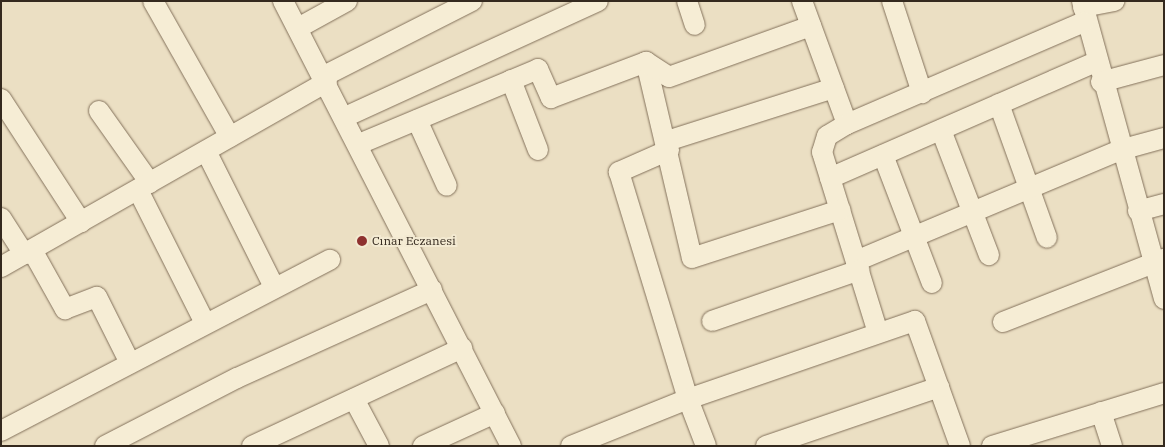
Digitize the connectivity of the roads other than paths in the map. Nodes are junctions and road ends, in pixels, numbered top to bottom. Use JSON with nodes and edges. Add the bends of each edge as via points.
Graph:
{"nodes":[{"id":1,"x":154,"y":1,"type":"edge"},
{"id":2,"x":283,"y":1,"type":"edge"},
{"id":3,"x":347,"y":1,"type":"edge"},
{"id":4,"x":472,"y":1,"type":"edge"},
{"id":5,"x":598,"y":1,"type":"edge"},
{"id":6,"x":687,"y":1,"type":"edge"},
{"id":7,"x":802,"y":1,"type":"edge"},
{"id":8,"x":892,"y":1,"type":"edge"},
{"id":9,"x":1114,"y":1,"type":"edge"},
{"id":10,"x":1083,"y":10,"type":"edge"},
{"id":11,"x":695,"y":25,"type":"dead end"},
{"id":12,"x":811,"y":26,"type":"junction"},
{"id":13,"x":298,"y":28,"type":"junction"},
{"id":14,"x":646,"y":62,"type":"junction"},
{"id":15,"x":1095,"y":62,"type":"junction"},
{"id":16,"x":1164,"y":65,"type":"edge"},
{"id":17,"x":326,"y":79,"type":"junction"},
{"id":18,"x":512,"y":80,"type":"junction"},
{"id":19,"x":1101,"y":82,"type":"junction"},
{"id":20,"x":834,"y":88,"type":"junction"},
{"id":21,"x":922,"y":93,"type":"junction"},
{"id":22,"x":1,"y":99,"type":"edge"},
{"id":23,"x":999,"y":104,"type":"junction"},
{"id":24,"x":99,"y":112,"type":"dead end"},
{"id":25,"x":345,"y":117,"type":"junction"},
{"id":26,"x":417,"y":120,"type":"junction"},
{"id":27,"x":847,"y":124,"type":"junction"},
{"id":28,"x":941,"y":130,"type":"junction"},
{"id":29,"x":230,"y":137,"type":"junction"},
{"id":30,"x":1164,"y":138,"type":"edge"},
{"id":31,"x":358,"y":144,"type":"junction"},
{"id":32,"x":668,"y":145,"type":"junction"},
{"id":33,"x":538,"y":150,"type":"dead end"},
{"id":34,"x":1120,"y":150,"type":"junction"},
{"id":35,"x":206,"y":151,"type":"junction"},
{"id":36,"x":883,"y":155,"type":"junction"},
{"id":37,"x":830,"y":178,"type":"junction"},
{"id":38,"x":447,"y":186,"type":"dead end"},
{"id":39,"x":144,"y":187,"type":"junction"},
{"id":40,"x":1030,"y":187,"type":"junction"},
{"id":41,"x":1164,"y":204,"type":"edge"},
{"id":42,"x":840,"y":210,"type":"junction"},
{"id":43,"x":974,"y":210,"type":"junction"},
{"id":44,"x":1138,"y":211,"type":"junction"},
{"id":45,"x":1,"y":218,"type":"edge"},
{"id":46,"x":81,"y":222,"type":"junction"},
{"id":47,"x":915,"y":236,"type":"junction"},
{"id":48,"x":1047,"y":238,"type":"dead end"},
{"id":49,"x":28,"y":252,"type":"junction"},
{"id":50,"x":989,"y":255,"type":"dead end"},
{"id":51,"x":330,"y":260,"type":"dead end"},
{"id":52,"x":1158,"y":260,"type":"edge"},
{"id":53,"x":857,"y":266,"type":"junction"},
{"id":54,"x":1,"y":267,"type":"edge"},
{"id":55,"x":932,"y":283,"type":"dead end"},
{"id":56,"x":274,"y":287,"type":"junction"},
{"id":57,"x":432,"y":290,"type":"junction"},
{"id":58,"x":1164,"y":299,"type":"edge"},
{"id":59,"x":712,"y":321,"type":"dead end"},
{"id":60,"x":1003,"y":322,"type":"dead end"},
{"id":61,"x":205,"y":324,"type":"junction"},
{"id":62,"x":878,"y":334,"type":"junction"},
{"id":63,"x":462,"y":348,"type":"junction"},
{"id":64,"x":130,"y":363,"type":"junction"},
{"id":65,"x":939,"y":387,"type":"junction"},
{"id":66,"x":1164,"y":393,"type":"edge"},
{"id":67,"x":354,"y":399,"type":"junction"},
{"id":68,"x":688,"y":399,"type":"junction"},
{"id":69,"x":1101,"y":412,"type":"junction"},
{"id":70,"x":495,"y":413,"type":"junction"},
{"id":71,"x":1,"y":431,"type":"edge"},
{"id":72,"x":105,"y":446,"type":"edge"},
{"id":73,"x":252,"y":446,"type":"edge"},
{"id":74,"x":379,"y":446,"type":"edge"},
{"id":75,"x":423,"y":446,"type":"edge"},
{"id":76,"x":511,"y":446,"type":"edge"},
{"id":77,"x":571,"y":446,"type":"edge"},
{"id":78,"x":706,"y":446,"type":"edge"},
{"id":79,"x":766,"y":446,"type":"edge"},
{"id":80,"x":960,"y":446,"type":"edge"},
{"id":81,"x":992,"y":446,"type":"edge"},
{"id":82,"x":1112,"y":446,"type":"edge"}],
"edges":[{"from":1,"to":29,"type":"street"},
{"from":2,"to":13,"type":"street"},
{"from":3,"to":13,"type":"street"},
{"from":4,"to":17,"type":"street"},
{"from":5,"to":25,"type":"street"},
{"from":6,"to":11,"type":"street"},
{"from":7,"to":12,"type":"street"},
{"from":8,"to":21,"type":"street"},
{"from":9,"to":10,"type":"street"},
{"from":10,"to":15,"type":"street"},
{"from":10,"to":21,"type":"street"},
{"from":12,"to":14,"type":"street","via":[[669,77]]},
{"from":12,"to":20,"type":"street"},
{"from":13,"to":17,"type":"street"},
{"from":14,"to":18,"type":"street","via":[[551,98],[538,68]]},
{"from":14,"to":32,"type":"street"},
{"from":15,"to":19,"type":"street"},
{"from":15,"to":23,"type":"street"},
{"from":16,"to":19,"type":"street"},
{"from":17,"to":25,"type":"street"},
{"from":17,"to":29,"type":"street"},
{"from":18,"to":26,"type":"street"},
{"from":18,"to":33,"type":"street"},
{"from":19,"to":34,"type":"street"},
{"from":20,"to":27,"type":"street"},
{"from":20,"to":32,"type":"street"},
{"from":21,"to":27,"type":"street"},
{"from":22,"to":46,"type":"street"},
{"from":23,"to":28,"type":"street"},
{"from":23,"to":40,"type":"street"},
{"from":24,"to":39,"type":"street"},
{"from":25,"to":31,"type":"street"},
{"from":26,"to":31,"type":"street"},
{"from":26,"to":38,"type":"street"},
{"from":27,"to":37,"type":"street","via":[[827,136],[822,152]]},
{"from":28,"to":36,"type":"street"},
{"from":28,"to":43,"type":"street"},
{"from":29,"to":35,"type":"street"},
{"from":30,"to":34,"type":"street"},
{"from":31,"to":57,"type":"street"},
{"from":32,"to":42,"type":"street","via":[[692,258]]},
{"from":32,"to":68,"type":"street","via":[[619,172]]},
{"from":34,"to":40,"type":"street"},
{"from":34,"to":44,"type":"street"},
{"from":35,"to":39,"type":"street"},
{"from":35,"to":56,"type":"street"},
{"from":36,"to":37,"type":"street"},
{"from":36,"to":47,"type":"street"},
{"from":37,"to":42,"type":"street"},
{"from":39,"to":46,"type":"street"},
{"from":39,"to":61,"type":"street"},
{"from":40,"to":43,"type":"street"},
{"from":40,"to":48,"type":"street"},
{"from":41,"to":44,"type":"street"},
{"from":42,"to":53,"type":"street"},
{"from":43,"to":47,"type":"street"},
{"from":43,"to":50,"type":"street"},
{"from":44,"to":52,"type":"street"},
{"from":45,"to":49,"type":"street"},
{"from":46,"to":49,"type":"street"},
{"from":47,"to":53,"type":"street"},
{"from":47,"to":55,"type":"street"},
{"from":49,"to":54,"type":"street"},
{"from":49,"to":64,"type":"street","via":[[66,309],[97,297]]},
{"from":51,"to":56,"type":"street"},
{"from":52,"to":58,"type":"street"},
{"from":52,"to":60,"type":"street"},
{"from":53,"to":59,"type":"street"},
{"from":53,"to":62,"type":"street"},
{"from":56,"to":61,"type":"street"},
{"from":57,"to":63,"type":"street"},
{"from":57,"to":72,"type":"street","via":[[237,378]]},
{"from":61,"to":64,"type":"street"},
{"from":62,"to":65,"type":"street","via":[[915,321]]},
{"from":62,"to":68,"type":"street"},
{"from":63,"to":67,"type":"street"},
{"from":63,"to":70,"type":"street"},
{"from":64,"to":71,"type":"street"},
{"from":65,"to":79,"type":"street"},
{"from":65,"to":80,"type":"street"},
{"from":66,"to":69,"type":"street"},
{"from":67,"to":73,"type":"street"},
{"from":67,"to":74,"type":"street"},
{"from":68,"to":77,"type":"street"},
{"from":68,"to":78,"type":"street"},
{"from":69,"to":81,"type":"street"},
{"from":69,"to":82,"type":"street"},
{"from":70,"to":75,"type":"street"},
{"from":70,"to":76,"type":"street"}]}
